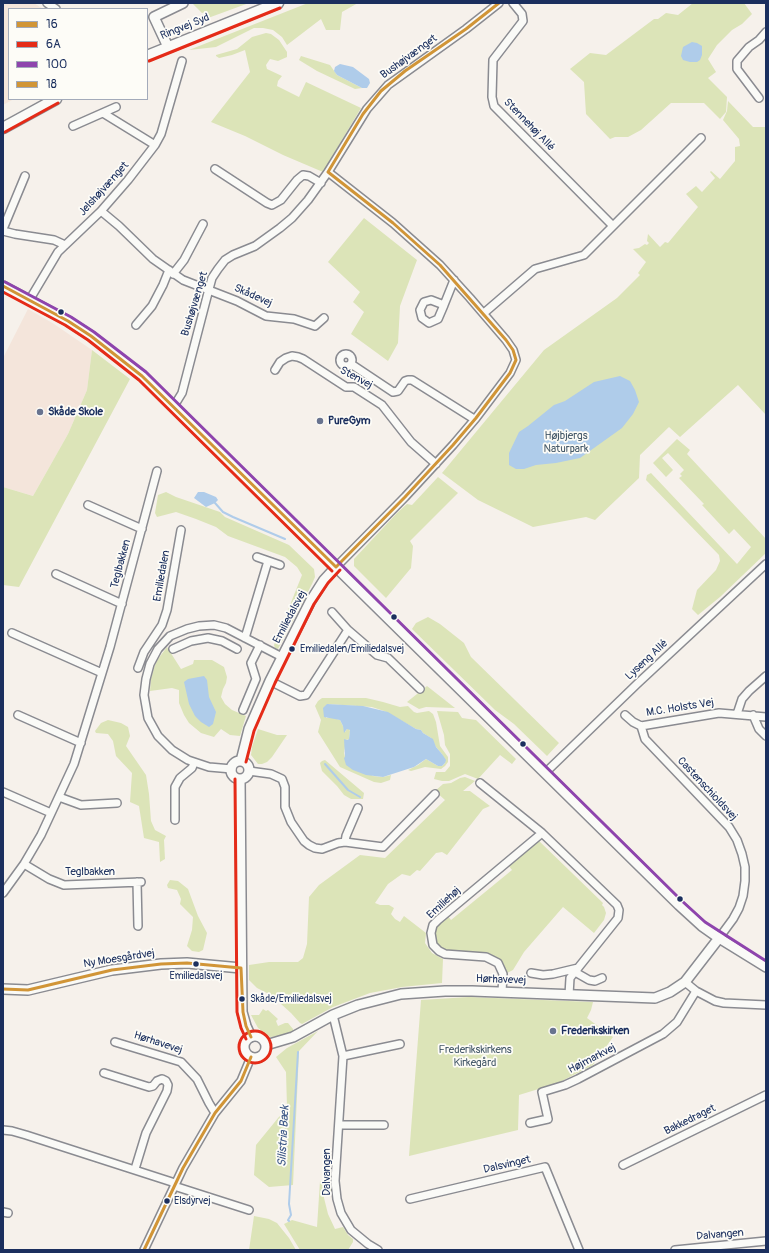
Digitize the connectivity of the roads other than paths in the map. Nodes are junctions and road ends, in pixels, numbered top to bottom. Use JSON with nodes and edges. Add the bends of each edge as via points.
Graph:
{"nodes":[{"id":1,"x":183,"y":3,"type":"edge"},
{"id":2,"x":278,"y":3,"type":"edge"},
{"id":3,"x":500,"y":3,"type":"edge"},
{"id":4,"x":513,"y":3,"type":"edge"},
{"id":5,"x":151,"y":18,"type":"edge"},
{"id":6,"x":766,"y":32,"type":"edge"},
{"id":7,"x":168,"y":47,"type":"junction"},
{"id":8,"x":148,"y":56,"type":"edge"},
{"id":9,"x":182,"y":61,"type":"dead end"},
{"id":10,"x":759,"y":98,"type":"dead end"},
{"id":11,"x":54,"y":100,"type":"edge"},
{"id":12,"x":116,"y":107,"type":"dead end"},
{"id":13,"x":103,"y":113,"type":"junction"},
{"id":14,"x":73,"y":126,"type":"dead end"},
{"id":15,"x":3,"y":128,"type":"edge"},
{"id":16,"x":701,"y":138,"type":"dead end"},
{"id":17,"x":155,"y":144,"type":"junction"},
{"id":18,"x":215,"y":169,"type":"dead end"},
{"id":19,"x":328,"y":172,"type":"junction"},
{"id":20,"x":25,"y":176,"type":"dead end"},
{"id":21,"x":321,"y":183,"type":"junction"},
{"id":22,"x":101,"y":211,"type":"junction"},
{"id":23,"x":203,"y":224,"type":"dead end"},
{"id":24,"x":612,"y":226,"type":"junction"},
{"id":25,"x":3,"y":230,"type":"edge"},
{"id":26,"x":65,"y":245,"type":"junction"},
{"id":27,"x":171,"y":272,"type":"junction"},
{"id":28,"x":454,"y":280,"type":"junction"},
{"id":29,"x":3,"y":286,"type":"edge"},
{"id":30,"x":209,"y":289,"type":"junction"},
{"id":31,"x":30,"y":299,"type":"junction"},
{"id":32,"x":444,"y":305,"type":"dead end"},
{"id":33,"x":484,"y":313,"type":"junction"},
{"id":34,"x":324,"y":318,"type":"dead end"},
{"id":35,"x":136,"y":325,"type":"dead end"},
{"id":36,"x":351,"y":364,"type":"dead end"},
{"id":37,"x":274,"y":370,"type":"dead end"},
{"id":38,"x":174,"y":406,"type":"junction"},
{"id":39,"x":474,"y":419,"type":"junction"},
{"id":40,"x":436,"y":464,"type":"junction"},
{"id":41,"x":157,"y":471,"type":"dead end"},
{"id":42,"x":88,"y":505,"type":"dead end"},
{"id":43,"x":142,"y":529,"type":"junction"},
{"id":44,"x":181,"y":530,"type":"dead end"},
{"id":45,"x":257,"y":557,"type":"dead end"},
{"id":46,"x":268,"y":561,"type":"junction"},
{"id":47,"x":766,"y":564,"type":"edge"},
{"id":48,"x":280,"y":565,"type":"dead end"},
{"id":49,"x":336,"y":567,"type":"junction"},
{"id":50,"x":56,"y":574,"type":"dead end"},
{"id":51,"x":122,"y":604,"type":"junction"},
{"id":52,"x":332,"y":612,"type":"dead end"},
{"id":53,"x":162,"y":625,"type":"junction"},
{"id":54,"x":208,"y":626,"type":"junction"},
{"id":55,"x":348,"y":630,"type":"junction"},
{"id":56,"x":12,"y":633,"type":"dead end"},
{"id":57,"x":170,"y":636,"type":"junction"},
{"id":58,"x":208,"y":638,"type":"junction"},
{"id":59,"x":245,"y":638,"type":"junction"},
{"id":60,"x":260,"y":646,"type":"junction"},
{"id":61,"x":173,"y":649,"type":"dead end"},
{"id":62,"x":237,"y":649,"type":"dead end"},
{"id":63,"x":282,"y":657,"type":"junction"},
{"id":64,"x":138,"y":668,"type":"dead end"},
{"id":65,"x":102,"y":673,"type":"junction"},
{"id":66,"x":766,"y":676,"type":"edge"},
{"id":67,"x":270,"y":681,"type":"junction"},
{"id":68,"x":420,"y":689,"type":"dead end"},
{"id":69,"x":243,"y":710,"type":"dead end"},
{"id":70,"x":737,"y":714,"type":"junction"},
{"id":71,"x":18,"y":715,"type":"dead end"},
{"id":72,"x":625,"y":715,"type":"dead end"},
{"id":73,"x":753,"y":715,"type":"junction"},
{"id":74,"x":766,"y":717,"type":"edge"},
{"id":75,"x":641,"y":726,"type":"junction"},
{"id":76,"x":766,"y":736,"type":"edge"},
{"id":77,"x":80,"y":743,"type":"junction"},
{"id":78,"x":241,"y":761,"type":"junction"},
{"id":79,"x":194,"y":763,"type":"junction"},
{"id":80,"x":232,"y":769,"type":"junction"},
{"id":81,"x":249,"y":771,"type":"junction"},
{"id":82,"x":545,"y":773,"type":"junction"},
{"id":83,"x":240,"y":779,"type":"junction"},
{"id":84,"x":480,"y":783,"type":"dead end"},
{"id":85,"x":3,"y":792,"type":"edge"},
{"id":86,"x":435,"y":794,"type":"dead end"},
{"id":87,"x":58,"y":797,"type":"junction"},
{"id":88,"x":117,"y":804,"type":"dead end"},
{"id":89,"x":358,"y":808,"type":"dead end"},
{"id":90,"x":51,"y":813,"type":"junction"},
{"id":91,"x":175,"y":820,"type":"dead end"},
{"id":92,"x":542,"y":833,"type":"junction"},
{"id":93,"x":345,"y":842,"type":"junction"},
{"id":94,"x":24,"y":864,"type":"junction"},
{"id":95,"x":3,"y":893,"type":"edge"},
{"id":96,"x":138,"y":926,"type":"dead end"},
{"id":97,"x":719,"y":938,"type":"junction"},
{"id":98,"x":766,"y":967,"type":"edge"},
{"id":99,"x":241,"y":968,"type":"junction"},
{"id":100,"x":576,"y":970,"type":"junction"},
{"id":101,"x":531,"y":973,"type":"dead end"},
{"id":102,"x":602,"y":978,"type":"dead end"},
{"id":103,"x":685,"y":982,"type":"junction"},
{"id":104,"x":3,"y":989,"type":"edge"},
{"id":105,"x":696,"y":991,"type":"junction"},
{"id":106,"x":502,"y":992,"type":"junction"},
{"id":107,"x":569,"y":995,"type":"junction"},
{"id":108,"x":766,"y":1006,"type":"edge"},
{"id":109,"x":333,"y":1015,"type":"junction"},
{"id":110,"x":251,"y":1037,"type":"junction"},
{"id":111,"x":115,"y":1042,"type":"dead end"},
{"id":112,"x":400,"y":1044,"type":"dead end"},
{"id":113,"x":266,"y":1045,"type":"junction"},
{"id":114,"x":343,"y":1056,"type":"junction"},
{"id":115,"x":251,"y":1057,"type":"junction"},
{"id":116,"x":104,"y":1073,"type":"dead end"},
{"id":117,"x":766,"y":1095,"type":"edge"},
{"id":118,"x":215,"y":1113,"type":"junction"},
{"id":119,"x":530,"y":1123,"type":"dead end"},
{"id":120,"x":339,"y":1125,"type":"junction"},
{"id":121,"x":384,"y":1125,"type":"dead end"},
{"id":122,"x":3,"y":1130,"type":"edge"},
{"id":123,"x":623,"y":1165,"type":"dead end"},
{"id":124,"x":135,"y":1169,"type":"junction"},
{"id":125,"x":175,"y":1184,"type":"junction"},
{"id":126,"x":410,"y":1199,"type":"dead end"},
{"id":127,"x":249,"y":1210,"type":"dead end"},
{"id":128,"x":766,"y":1241,"type":"edge"},
{"id":129,"x":144,"y":1250,"type":"edge"},
{"id":130,"x":378,"y":1250,"type":"edge"},
{"id":131,"x":579,"y":1250,"type":"edge"},
{"id":132,"x":675,"y":1250,"type":"edge"}],
"edges":[{"from":1,"to":5,"type":"street"},
{"from":2,"to":7,"type":"main road","name":"Ringvej Syd"},
{"from":3,"to":19,"type":"street","name":"Bushøjvænget","via":[[381,91],[363,114]]},
{"from":4,"to":24,"type":"street","name":"Stennehøj Allé","via":[[522,14],[523,21],[493,60],[494,106]]},
{"from":5,"to":7,"type":"street"},
{"from":6,"to":10,"type":"street","via":[[737,61],[737,69]]},
{"from":7,"to":8,"type":"main road","name":"Ringvej Syd"},
{"from":9,"to":17,"type":"street","name":"Jelshøjvænget","via":[[161,134]]},
{"from":11,"to":15,"type":"main road"},
{"from":12,"to":13,"type":"street"},
{"from":13,"to":14,"type":"street"},
{"from":13,"to":17,"type":"street"},
{"from":16,"to":24,"type":"street"},
{"from":17,"to":22,"type":"street","name":"Jelshøjvænget"},
{"from":18,"to":21,"type":"street","via":[[272,205],[281,200],[303,175]]},
{"from":19,"to":21,"type":"street","name":"Bushøjvænget"},
{"from":19,"to":28,"type":"street","via":[[393,223]]},
{"from":20,"to":25,"type":"street"},
{"from":21,"to":30,"type":"street","name":"Bushøjvænget","via":[[280,228],[255,246],[225,260],[212,278]]},
{"from":22,"to":26,"type":"street","name":"Jelshøjvænget"},
{"from":22,"to":27,"type":"street","name":"Skådevej","via":[[153,259]]},
{"from":23,"to":27,"type":"street","via":[[184,260]]},
{"from":24,"to":33,"type":"street","via":[[584,255],[535,269]]},
{"from":25,"to":26,"type":"street","via":[[54,240]]},
{"from":26,"to":31,"type":"street","name":"Jelshøjvænget","via":[[53,258]]},
{"from":27,"to":30,"type":"street","name":"Skådevej","via":[[183,280]]},
{"from":27,"to":35,"type":"street","via":[[152,306]]},
{"from":28,"to":32,"type":"street"},
{"from":28,"to":33,"type":"street"},
{"from":29,"to":31,"type":"street"},
{"from":30,"to":34,"type":"street","name":"Skådevej","via":[[266,316],[294,319],[315,326]]},
{"from":30,"to":38,"type":"street","name":"Bushøjvænget","via":[[186,380]]},
{"from":31,"to":38,"type":"street","via":[[91,336],[142,376]]},
{"from":33,"to":39,"type":"street","via":[[513,350],[516,360],[510,373]]},
{"from":36,"to":39,"type":"street","name":"Stenvej","via":[[393,392],[398,391],[405,381],[412,380]]},
{"from":37,"to":40,"type":"street","name":"Stenvej","via":[[286,358],[298,357],[346,387],[354,387],[382,405],[411,442]]},
{"from":38,"to":49,"type":"street"},
{"from":39,"to":40,"type":"street"},
{"from":40,"to":49,"type":"street"},
{"from":41,"to":43,"type":"street","name":"Teglbakken"},
{"from":42,"to":43,"type":"street","name":"Teglbakken"},
{"from":43,"to":51,"type":"street","name":"Teglbakken"},
{"from":44,"to":53,"type":"street","name":"Emiliedalen"},
{"from":45,"to":46,"type":"street"},
{"from":46,"to":48,"type":"street"},
{"from":46,"to":59,"type":"street"},
{"from":47,"to":82,"type":"street","name":"Lyseng Allé"},
{"from":49,"to":63,"type":"street","name":"Emiliedalsvej","via":[[318,589]]},
{"from":49,"to":82,"type":"street"},
{"from":50,"to":51,"type":"street","name":"Teglbakken"},
{"from":51,"to":65,"type":"street","name":"Teglbakken"},
{"from":52,"to":55,"type":"street"},
{"from":53,"to":57,"type":"street"},
{"from":53,"to":64,"type":"street","name":"Emiliedalen","via":[[144,652]]},
{"from":54,"to":57,"type":"street","via":[[187,629]]},
{"from":54,"to":58,"type":"street"},
{"from":54,"to":59,"type":"street","via":[[226,628]]},
{"from":55,"to":67,"type":"street","via":[[306,695],[300,696]]},
{"from":55,"to":68,"type":"street","via":[[377,654],[388,658]]},
{"from":56,"to":65,"type":"street"},
{"from":57,"to":79,"type":"street","via":[[158,649],[150,664],[145,686],[148,718],[164,743]]},
{"from":58,"to":61,"type":"street","via":[[191,641]]},
{"from":58,"to":62,"type":"street","via":[[222,641]]},
{"from":59,"to":60,"type":"street"},
{"from":60,"to":63,"type":"street"},
{"from":60,"to":69,"type":"street","via":[[251,663],[256,679]]},
{"from":63,"to":67,"type":"street","name":"Emiliedalsvej"},
{"from":65,"to":77,"type":"street","name":"Teglbakken"},
{"from":66,"to":70,"type":"street","via":[[742,699]]},
{"from":67,"to":78,"type":"street","name":"Emiliedalsvej","via":[[249,729]]},
{"from":70,"to":73,"type":"street","name":"M.C. Holsts Vej"},
{"from":70,"to":75,"type":"street","name":"M.C. Holsts Vej","via":[[719,713]]},
{"from":71,"to":77,"type":"street"},
{"from":72,"to":75,"type":"street","name":"M.C. Holsts Vej"},
{"from":73,"to":74,"type":"street","name":"M.C. Holsts Vej"},
{"from":73,"to":76,"type":"street"},
{"from":75,"to":97,"type":"street","name":"Castenschioldsvej","via":[[645,739],[729,827],[737,840],[745,867],[743,896],[733,919]]},
{"from":77,"to":87,"type":"street","name":"Teglbakken","via":[[74,764]]},
{"from":78,"to":80,"type":"street","via":[[234,764]]},
{"from":78,"to":81,"type":"street","via":[[248,765]]},
{"from":79,"to":80,"type":"street"},
{"from":79,"to":91,"type":"street","via":[[175,787]]},
{"from":80,"to":83,"type":"street","via":[[233,774]]},
{"from":81,"to":83,"type":"street","via":[[245,778]]},
{"from":81,"to":93,"type":"street","via":[[271,774],[282,779],[287,815],[309,845],[322,849]]},
{"from":82,"to":97,"type":"street","via":[[679,905]]},
{"from":83,"to":99,"type":"street"},
{"from":84,"to":92,"type":"street"},
{"from":85,"to":90,"type":"street"},
{"from":86,"to":93,"type":"street","via":[[383,846]]},
{"from":87,"to":88,"type":"street","via":[[81,805]]},
{"from":87,"to":90,"type":"street","name":"Teglbakken"},
{"from":89,"to":93,"type":"street"},
{"from":90,"to":94,"type":"street","name":"Teglbakken"},
{"from":92,"to":100,"type":"street","via":[[617,905],[619,910],[618,918]]},
{"from":92,"to":106,"type":"street","name":"Emiliehøj","via":[[433,925],[431,933],[434,945],[439,951],[446,954],[486,957],[498,963],[503,974]]},
{"from":94,"to":95,"type":"street","name":"Teglbakken"},
{"from":94,"to":96,"type":"street","name":"Teglbakken","via":[[64,885],[139,882]]},
{"from":97,"to":98,"type":"street"},
{"from":97,"to":103,"type":"street","name":"Hørhavevej"},
{"from":99,"to":104,"type":"street","name":"Ny Moesgårdvej","via":[[187,963],[162,964],[112,970],[28,990]]},
{"from":99,"to":110,"type":"street","via":[[242,1012]]},
{"from":100,"to":101,"type":"street","via":[[544,975]]},
{"from":100,"to":102,"type":"street","via":[[589,980]]},
{"from":100,"to":107,"type":"street","via":[[570,978]]},
{"from":103,"to":105,"type":"street"},
{"from":103,"to":107,"type":"street","name":"Hørhavevej","via":[[655,998]]},
{"from":105,"to":108,"type":"street","via":[[719,1002]]},
{"from":105,"to":119,"type":"street","name":"Højmarkvej","via":[[677,1022],[663,1034],[578,1079],[542,1092],[548,1119]]},
{"from":106,"to":107,"type":"street","name":"Hørhavevej"},
{"from":106,"to":109,"type":"street","name":"Hørhavevej","via":[[445,991],[401,994],[358,1005]]},
{"from":109,"to":113,"type":"street","name":"Hørhavevej","via":[[293,1037]]},
{"from":109,"to":114,"type":"street","name":"Dalvangen"},
{"from":110,"to":113,"type":"street","via":[[261,1037]]},
{"from":110,"to":115,"type":"street","via":[[244,1045]]},
{"from":111,"to":118,"type":"street","name":"Hørhavevej","via":[[181,1062],[197,1079]]},
{"from":112,"to":114,"type":"street"},
{"from":113,"to":115,"type":"street","via":[[262,1055]]},
{"from":114,"to":120,"type":"street","name":"Dalvangen"},
{"from":115,"to":118,"type":"street","via":[[241,1081]]},
{"from":116,"to":124,"type":"street","via":[[149,1087],[162,1079],[168,1085],[146,1133]]},
{"from":117,"to":123,"type":"street","name":"Bakkedraget"},
{"from":118,"to":125,"type":"street"},
{"from":120,"to":121,"type":"street"},
{"from":120,"to":130,"type":"street","name":"Dalvangen","via":[[336,1181],[338,1207],[351,1230]]},
{"from":122,"to":124,"type":"street"},
{"from":124,"to":125,"type":"street"},
{"from":125,"to":127,"type":"street"},
{"from":125,"to":129,"type":"street"},
{"from":126,"to":131,"type":"street","name":"Dalsvinget","via":[[545,1167]]},
{"from":128,"to":132,"type":"street","name":"Dalvangen"}]}
